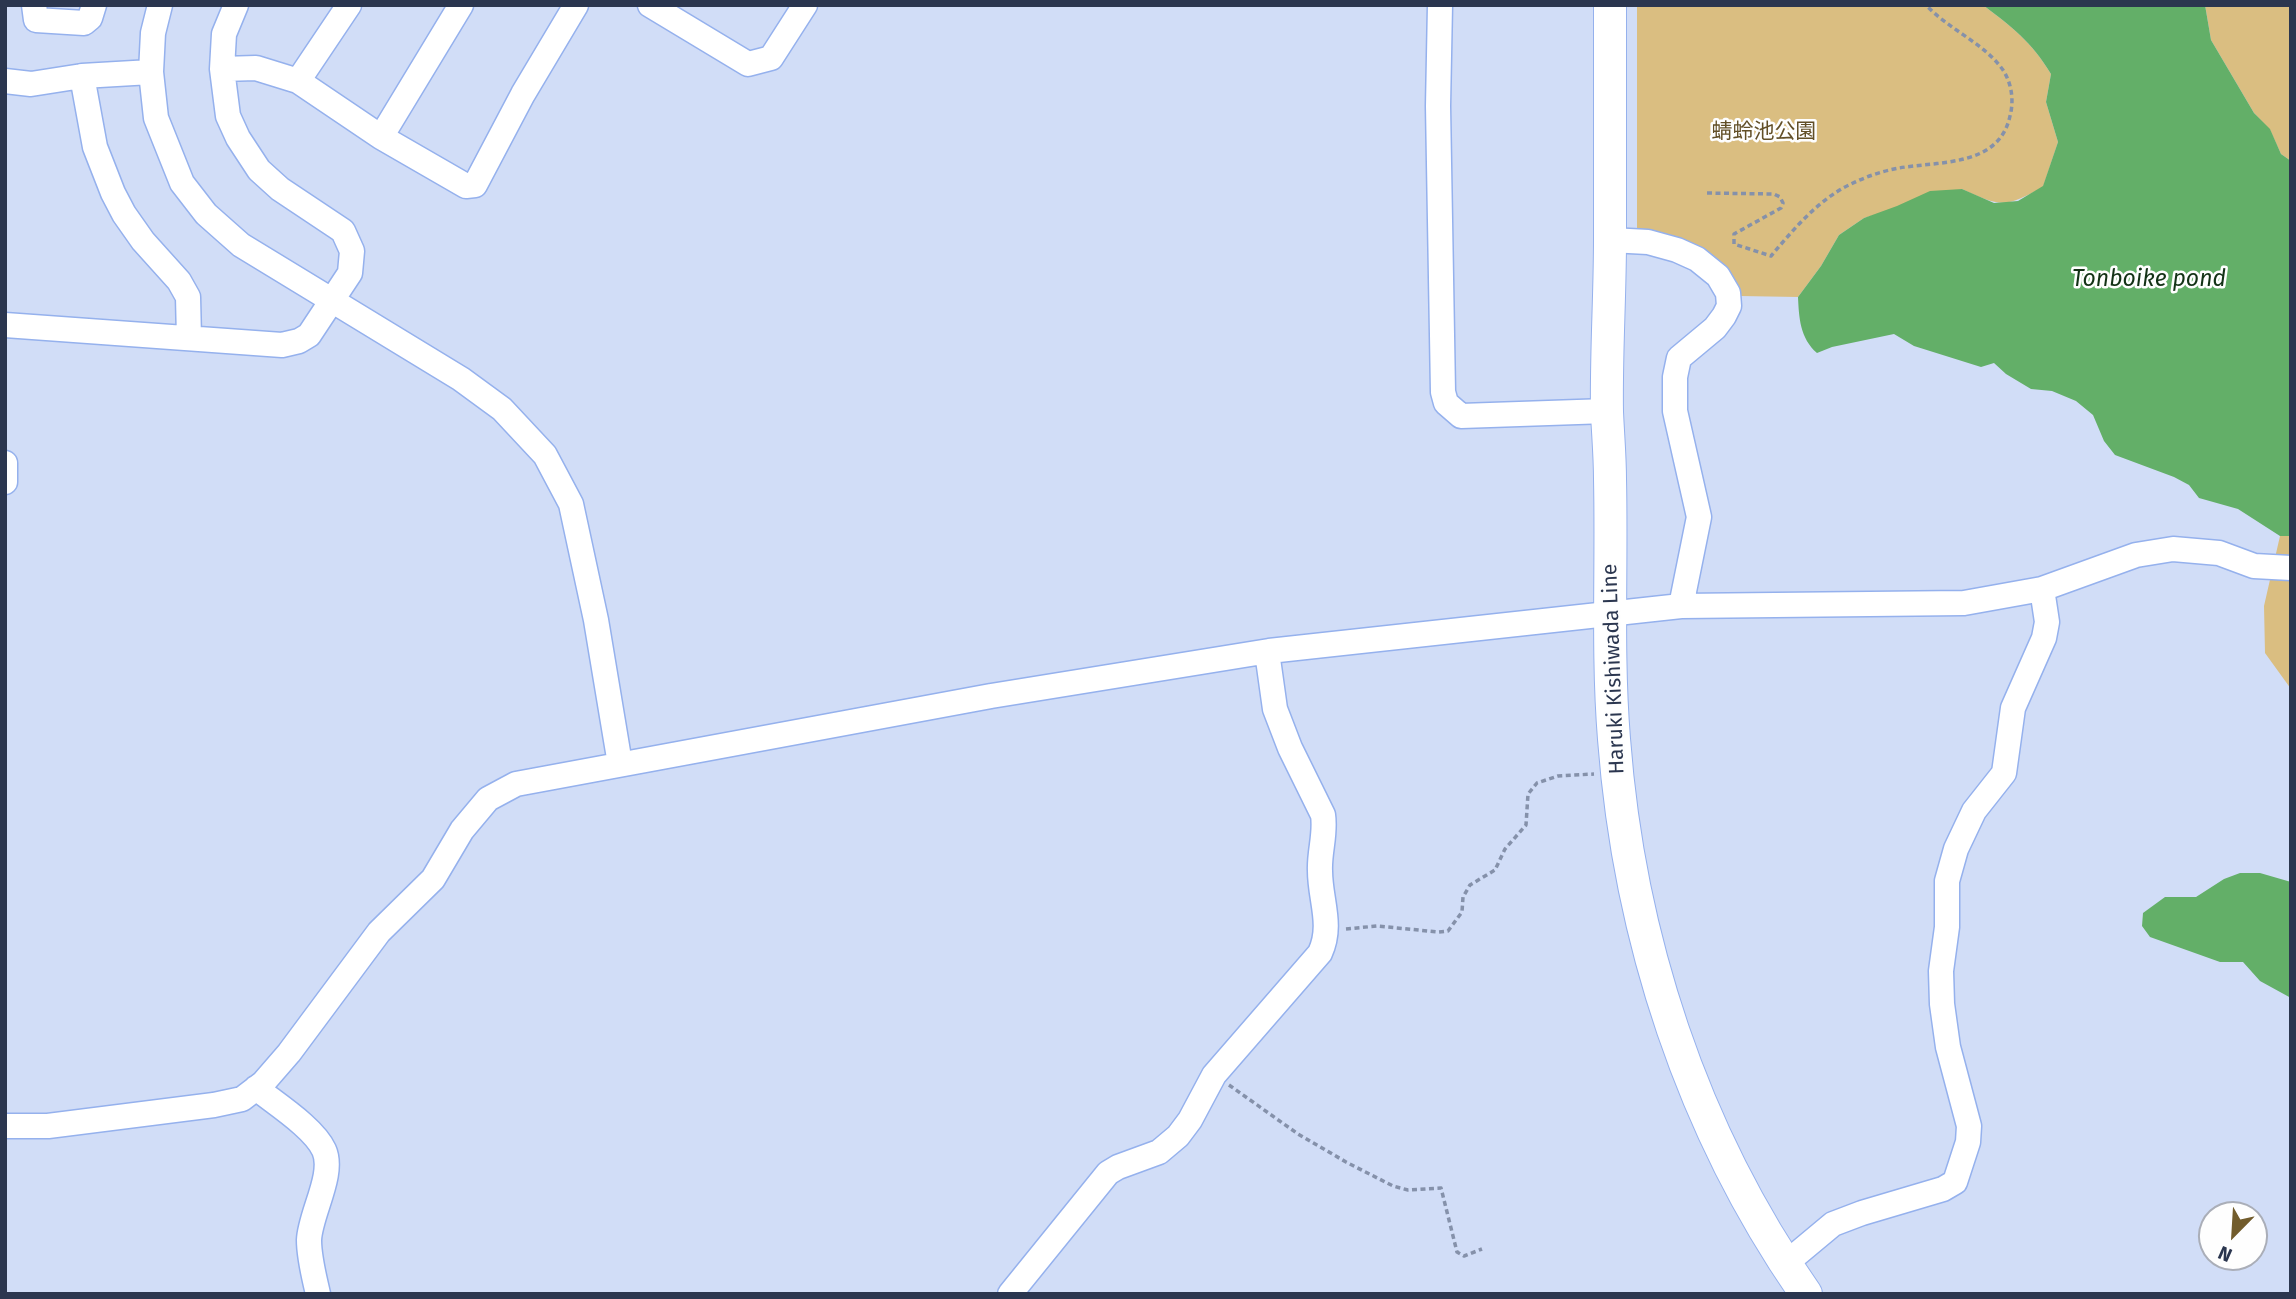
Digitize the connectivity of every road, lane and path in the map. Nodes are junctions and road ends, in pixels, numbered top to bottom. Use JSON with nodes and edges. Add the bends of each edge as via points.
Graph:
{"nodes":[{"id":1,"x":34,"y":5,"type":"edge"},
{"id":2,"x":94,"y":5,"type":"edge"},
{"id":3,"x":160,"y":5,"type":"edge"},
{"id":4,"x":236,"y":5,"type":"edge"},
{"id":5,"x":349,"y":5,"type":"edge"},
{"id":6,"x":461,"y":5,"type":"edge"},
{"id":7,"x":576,"y":5,"type":"edge"},
{"id":8,"x":650,"y":5,"type":"edge"},
{"id":9,"x":805,"y":5,"type":"edge"},
{"id":10,"x":1440,"y":5,"type":"edge"},
{"id":11,"x":1610,"y":5,"type":"edge"},
{"id":12,"x":1926,"y":5,"type":"edge"},
{"id":13,"x":222,"y":69,"type":"junction"},
{"id":14,"x":151,"y":72,"type":"junction"},
{"id":15,"x":82,"y":76,"type":"junction"},
{"id":16,"x":5,"y":81,"type":"edge"},
{"id":17,"x":298,"y":81,"type":"junction"},
{"id":18,"x":381,"y":136,"type":"junction"},
{"id":19,"x":1707,"y":193,"type":"dead end"},
{"id":20,"x":1610,"y":240,"type":"junction"},
{"id":21,"x":329,"y":301,"type":"junction"},
{"id":22,"x":5,"y":325,"type":"edge"},
{"id":23,"x":189,"y":338,"type":"junction"},
{"id":24,"x":1607,"y":411,"type":"junction"},
{"id":25,"x":5,"y":463,"type":"edge"},
{"id":26,"x":5,"y":482,"type":"edge"},
{"id":27,"x":2291,"y":568,"type":"edge"},
{"id":28,"x":2042,"y":589,"type":"junction"},
{"id":29,"x":1681,"y":606,"type":"junction"},
{"id":30,"x":1610,"y":613,"type":"junction"},
{"id":31,"x":1268,"y":659,"type":"dead end"},
{"id":32,"x":620,"y":764,"type":"junction"},
{"id":33,"x":1617,"y":772,"type":"junction"},
{"id":34,"x":1327,"y":930,"type":"junction"},
{"id":35,"x":1214,"y":1075,"type":"junction"},
{"id":36,"x":256,"y":1088,"type":"junction"},
{"id":37,"x":5,"y":1126,"type":"edge"},
{"id":38,"x":1482,"y":1249,"type":"dead end"},
{"id":39,"x":1785,"y":1264,"type":"junction"},
{"id":40,"x":1804,"y":1293,"type":"edge"},
{"id":41,"x":318,"y":1294,"type":"edge"},
{"id":42,"x":1010,"y":1294,"type":"edge"}],
"edges":[{"from":1,"to":2,"type":"street","via":[[36,20],[85,23]]},
{"from":3,"to":14,"type":"street"},
{"from":4,"to":13,"type":"street","via":[[224,34]]},
{"from":5,"to":17,"type":"street"},
{"from":6,"to":18,"type":"street"},
{"from":7,"to":18,"type":"street","via":[[475,185],[466,186]]},
{"from":8,"to":9,"type":"street","via":[[748,64],[771,58]]},
{"from":10,"to":24,"type":"street","via":[[1438,106],[1446,403],[1461,416]]},
{"from":11,"to":20,"type":"main road","name":"Haruki Kishiwada Line"},
{"from":12,"to":19,"type":"path","via":[[2004,71],[2012,108],[2008,126],[1990,149],[1957,161],[1882,172],[1846,186],[1809,214],[1770,256],[1740,248],[1732,239],[1781,208],[1780,197]]},
{"from":13,"to":17,"type":"street","via":[[256,68]]},
{"from":13,"to":21,"type":"street","via":[[228,116],[245,152],[280,189],[343,231],[352,251],[349,273]]},
{"from":14,"to":15,"type":"street"},
{"from":14,"to":21,"type":"street","via":[[156,118],[182,183],[206,214],[241,246]]},
{"from":15,"to":16,"type":"street","via":[[31,84]]},
{"from":15,"to":23,"type":"street","via":[[95,147],[113,193],[143,241],[188,297]]},
{"from":17,"to":18,"type":"street"},
{"from":20,"to":24,"type":"main road","name":"Haruki Kishiwada Line"},
{"from":20,"to":29,"type":"street","via":[[1648,242],[1677,250],[1718,276],[1728,293],[1724,316],[1679,358],[1675,377],[1675,411],[1699,517]]},
{"from":21,"to":23,"type":"street","via":[[309,335],[299,341],[282,345]]},
{"from":21,"to":32,"type":"street","via":[[502,408],[545,455],[571,504]]},
{"from":22,"to":23,"type":"street"},
{"from":24,"to":30,"type":"main road","name":"Haruki Kishiwada Line"},
{"from":25,"to":26,"type":"street"},
{"from":27,"to":28,"type":"street","via":[[2254,566],[2219,553],[2173,548],[2136,555]]},
{"from":28,"to":29,"type":"street","via":[[1964,603]]},
{"from":28,"to":39,"type":"street","via":[[2047,622],[2044,638],[2013,708],[2004,773],[1974,811],[1947,881],[1942,1004],[1969,1126],[1955,1182],[1833,1224]]},
{"from":29,"to":30,"type":"street"},
{"from":30,"to":32,"type":"street","via":[[1269,651]]},
{"from":30,"to":33,"type":"main road","name":"Haruki Kishiwada Line"},
{"from":31,"to":34,"type":"street","via":[[1275,709],[1323,815],[1320,871]]},
{"from":32,"to":36,"type":"street","via":[[516,784],[488,799],[433,878],[379,932],[289,1054]]},
{"from":33,"to":34,"type":"path","via":[[1558,776],[1537,783],[1528,794],[1525,825],[1495,870],[1470,886],[1462,912],[1448,931],[1377,926]]},
{"from":33,"to":39,"type":"main road","name":"Haruki Kishiwada Line","via":[[1633,885],[1676,1040],[1711,1131]]},
{"from":34,"to":35,"type":"street","via":[[1320,953]]},
{"from":35,"to":38,"type":"path","via":[[1298,1134],[1357,1168],[1401,1188],[1441,1188],[1457,1252],[1464,1256]]},
{"from":35,"to":42,"type":"street","via":[[1178,1136],[1159,1152],[1108,1173]]},
{"from":36,"to":37,"type":"street","via":[[242,1099],[214,1105],[48,1126]]},
{"from":36,"to":41,"type":"street","via":[[314,1136],[324,1150],[328,1164],[309,1238]]},
{"from":39,"to":40,"type":"main road","name":"Haruki Kishiwada Line"}]}
